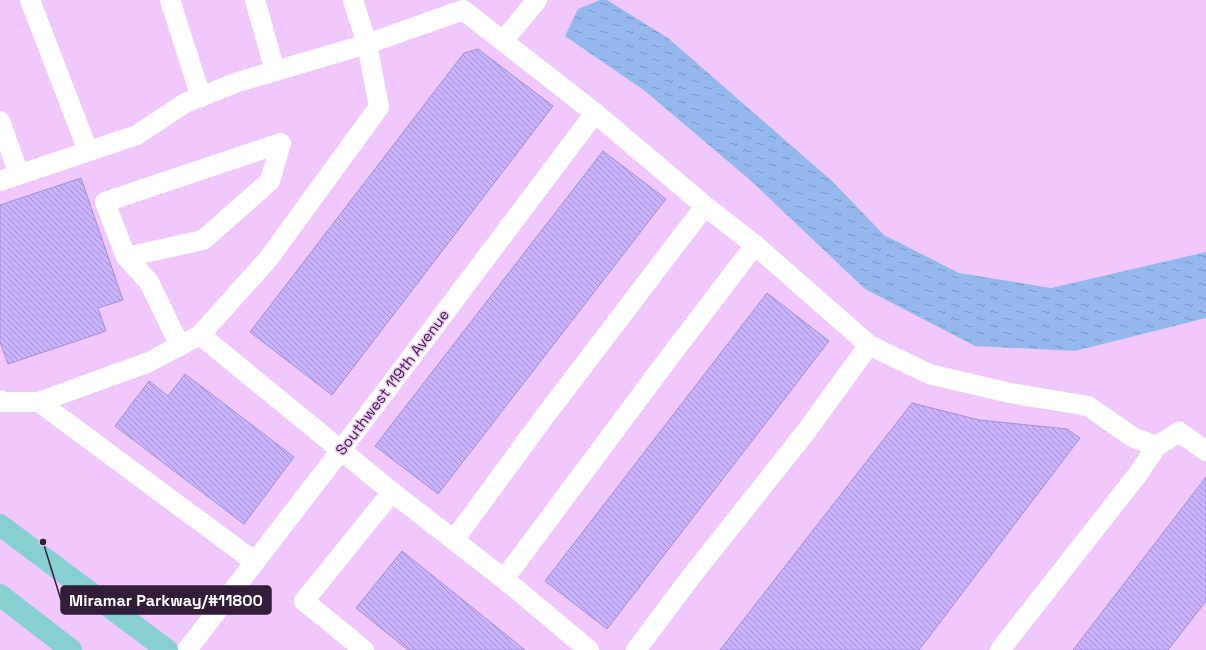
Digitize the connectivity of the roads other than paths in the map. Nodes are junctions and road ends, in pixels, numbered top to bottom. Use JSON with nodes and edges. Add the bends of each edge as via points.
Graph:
{"nodes":[{"id":1,"x":30,"y":0,"type":"edge"},
{"id":2,"x":170,"y":0,"type":"edge"},
{"id":3,"x":255,"y":0,"type":"edge"},
{"id":4,"x":353,"y":0,"type":"edge"},
{"id":5,"x":537,"y":0,"type":"edge"},
{"id":6,"x":462,"y":5,"type":"edge"},
{"id":7,"x":503,"y":41,"type":"junction"},
{"id":8,"x":367,"y":44,"type":"junction"},
{"id":9,"x":275,"y":71,"type":"junction"},
{"id":10,"x":200,"y":97,"type":"junction"},
{"id":11,"x":595,"y":113,"type":"junction"},
{"id":12,"x":0,"y":121,"type":"edge"},
{"id":13,"x":88,"y":152,"type":"junction"},
{"id":14,"x":19,"y":174,"type":"junction"},
{"id":15,"x":0,"y":181,"type":"edge"},
{"id":16,"x":705,"y":206,"type":"junction"},
{"id":17,"x":755,"y":245,"type":"junction"},
{"id":18,"x":126,"y":257,"type":"junction"},
{"id":19,"x":200,"y":335,"type":"junction"},
{"id":20,"x":869,"y":345,"type":"junction"},
{"id":21,"x":180,"y":346,"type":"junction"},
{"id":22,"x":0,"y":400,"type":"edge"},
{"id":23,"x":39,"y":402,"type":"junction"},
{"id":24,"x":1157,"y":446,"type":"junction"},
{"id":25,"x":341,"y":450,"type":"junction"},
{"id":26,"x":1206,"y":451,"type":"edge"},
{"id":27,"x":392,"y":492,"type":"junction"},
{"id":28,"x":0,"y":525,"type":"edge"},
{"id":29,"x":454,"y":540,"type":"junction"},
{"id":30,"x":255,"y":562,"type":"junction"},
{"id":31,"x":504,"y":579,"type":"junction"},
{"id":32,"x":2,"y":601,"type":"edge"},
{"id":33,"x":70,"y":650,"type":"edge"},
{"id":34,"x":167,"y":650,"type":"edge"},
{"id":35,"x":187,"y":650,"type":"edge"},
{"id":36,"x":364,"y":650,"type":"edge"},
{"id":37,"x":589,"y":650,"type":"edge"},
{"id":38,"x":636,"y":650,"type":"edge"},
{"id":39,"x":1000,"y":650,"type":"edge"}],
"edges":[{"from":1,"to":13,"type":"street"},
{"from":2,"to":10,"type":"street"},
{"from":3,"to":9,"type":"street"},
{"from":4,"to":8,"type":"street"},
{"from":5,"to":7,"type":"street"},
{"from":6,"to":7,"type":"street"},
{"from":6,"to":8,"type":"street"},
{"from":7,"to":11,"type":"street"},
{"from":8,"to":9,"type":"street"},
{"from":8,"to":19,"type":"street","via":[[379,107],[269,258]]},
{"from":9,"to":10,"type":"street"},
{"from":10,"to":13,"type":"street","via":[[185,103],[137,135]]},
{"from":11,"to":16,"type":"street"},
{"from":11,"to":25,"type":"street","name":"Southwest 119th Avenue"},
{"from":12,"to":14,"type":"street"},
{"from":13,"to":14,"type":"street"},
{"from":14,"to":15,"type":"street"},
{"from":16,"to":17,"type":"street"},
{"from":16,"to":29,"type":"street"},
{"from":17,"to":20,"type":"street"},
{"from":17,"to":31,"type":"street"},
{"from":18,"to":18,"type":"street","via":[[105,202],[281,143],[270,181],[203,240]]},
{"from":18,"to":21,"type":"street","via":[[149,282]]},
{"from":19,"to":21,"type":"street"},
{"from":19,"to":25,"type":"street"},
{"from":20,"to":24,"type":"street","via":[[929,374],[1010,393],[1088,406],[1134,438]]},
{"from":20,"to":38,"type":"street","via":[[804,434]]},
{"from":21,"to":23,"type":"street","via":[[149,362]]},
{"from":22,"to":23,"type":"street"},
{"from":23,"to":30,"type":"street"},
{"from":24,"to":26,"type":"street","via":[[1179,432]]},
{"from":24,"to":39,"type":"street"},
{"from":25,"to":27,"type":"street"},
{"from":25,"to":30,"type":"street","name":"Southwest 119th Avenue"},
{"from":27,"to":29,"type":"street"},
{"from":27,"to":36,"type":"street","via":[[304,601]]},
{"from":28,"to":34,"type":"main road"},
{"from":29,"to":31,"type":"street"},
{"from":30,"to":35,"type":"street","name":"Southwest 119th Avenue"},
{"from":31,"to":37,"type":"street"},
{"from":32,"to":33,"type":"main road"}]}
